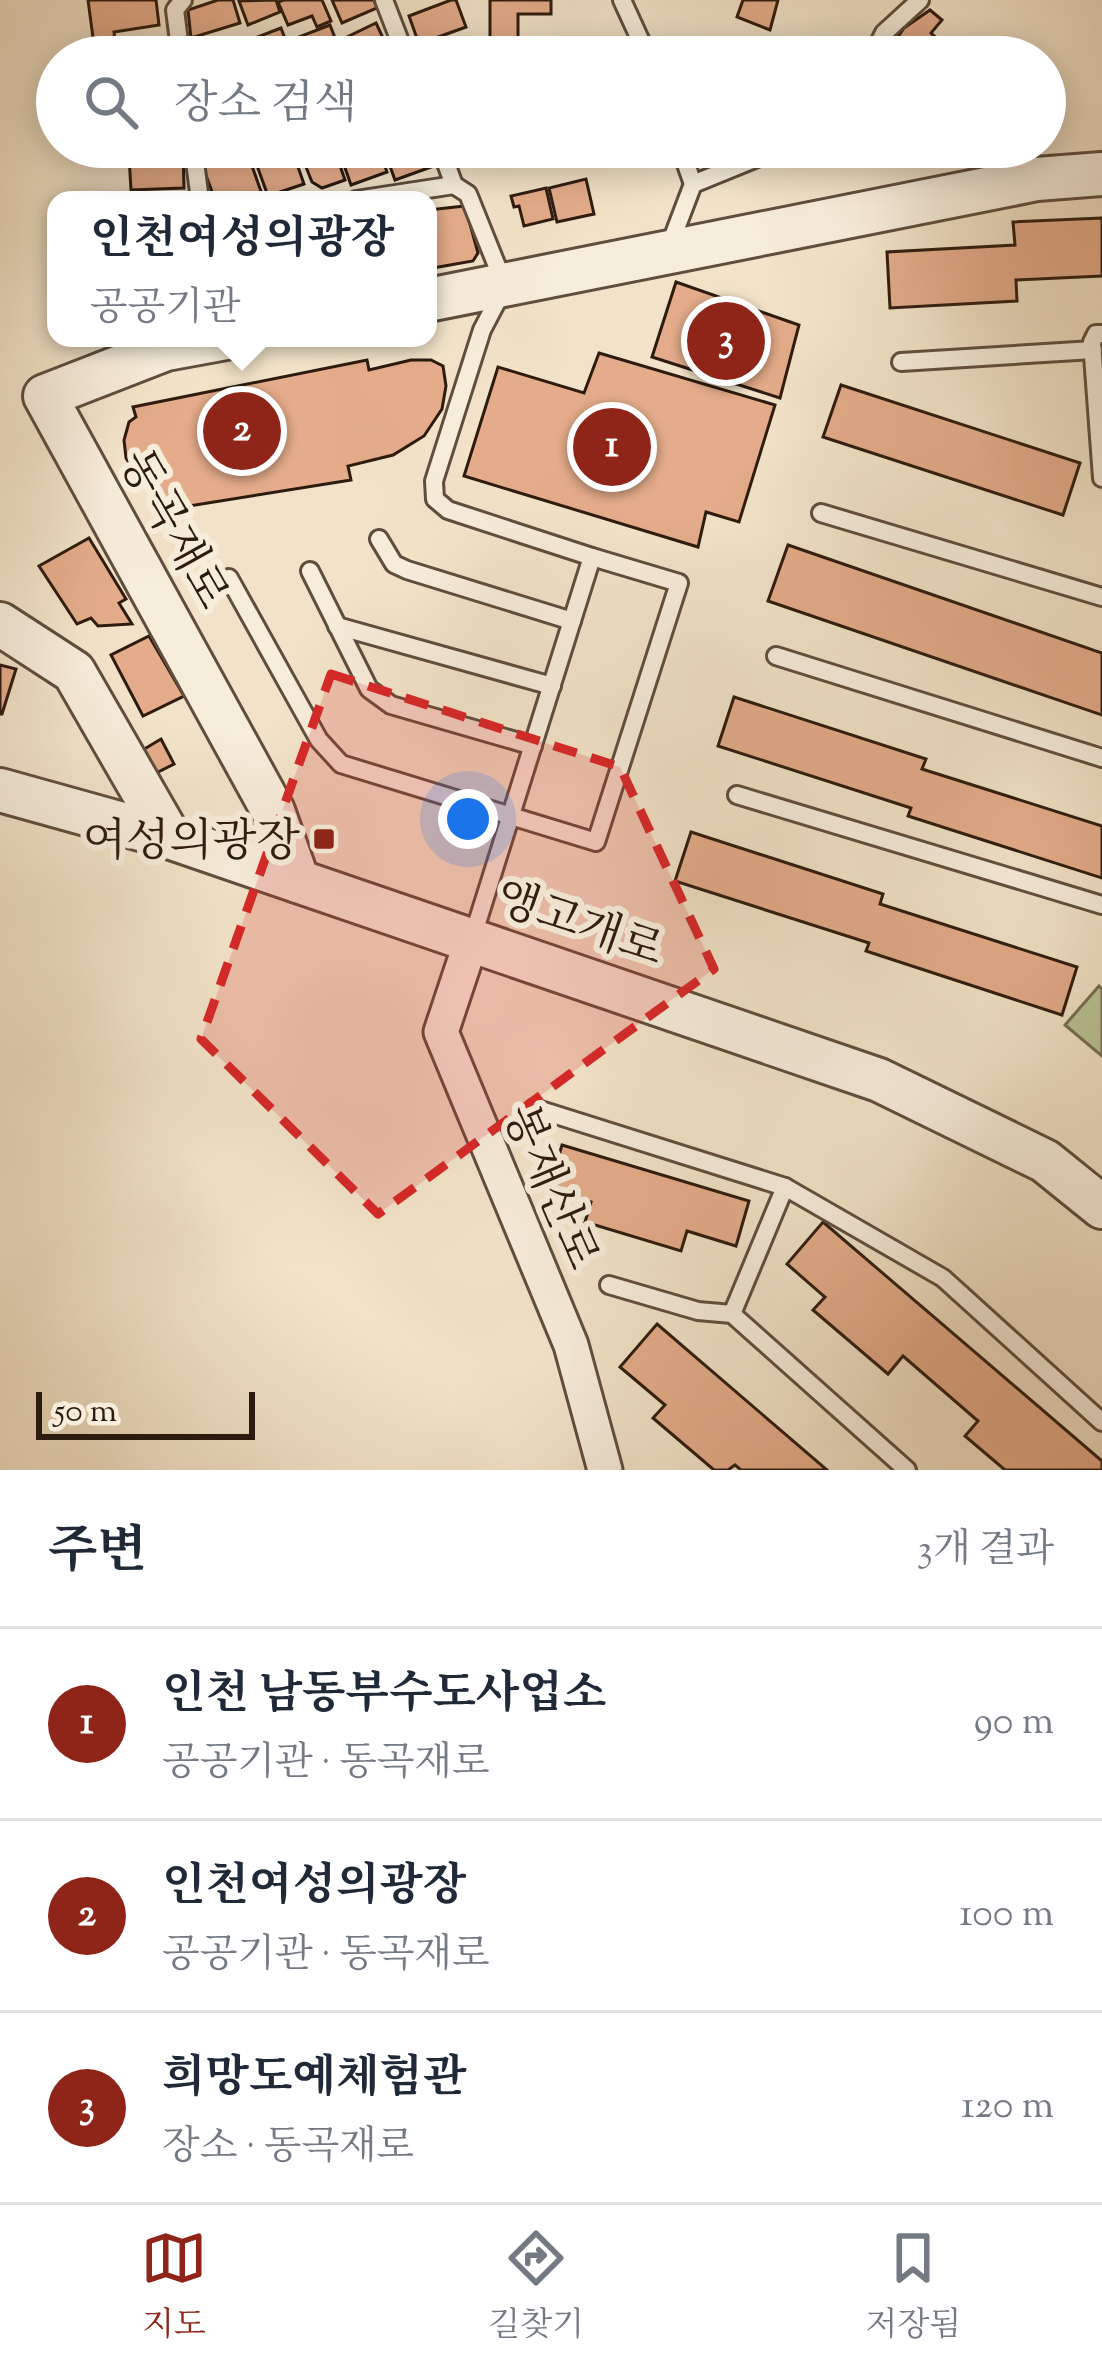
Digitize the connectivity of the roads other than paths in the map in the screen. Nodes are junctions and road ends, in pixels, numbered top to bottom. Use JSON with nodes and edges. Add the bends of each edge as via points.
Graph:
{"nodes":[{"id":1,"x":183,"y":0,"type":"edge"},
{"id":2,"x":384,"y":0,"type":"edge"},
{"id":3,"x":622,"y":0,"type":"edge"},
{"id":4,"x":920,"y":0,"type":"edge"},
{"id":5,"x":178,"y":36,"type":"edge"},
{"id":6,"x":398,"y":36,"type":"edge"},
{"id":7,"x":638,"y":36,"type":"edge"},
{"id":8,"x":883,"y":36,"type":"edge"},
{"id":9,"x":448,"y":168,"type":"edge"},
{"id":10,"x":687,"y":168,"type":"edge"},
{"id":11,"x":732,"y":168,"type":"edge"},
{"id":12,"x":1102,"y":174,"type":"edge"},
{"id":13,"x":454,"y":184,"type":"junction"},
{"id":14,"x":693,"y":184,"type":"junction"},
{"id":15,"x":411,"y":191,"type":"edge"},
{"id":16,"x":666,"y":253,"type":"junction"},
{"id":17,"x":505,"y":286,"type":"junction"},
{"id":18,"x":437,"y":298,"type":"edge"},
{"id":19,"x":1097,"y":342,"type":"edge"},
{"id":20,"x":177,"y":347,"type":"edge"},
{"id":21,"x":901,"y":362,"type":"dead end"},
{"id":22,"x":1102,"y":478,"type":"edge"},
{"id":23,"x":821,"y":513,"type":"dead end"},
{"id":24,"x":379,"y":538,"type":"dead end"},
{"id":25,"x":592,"y":557,"type":"junction"},
{"id":26,"x":310,"y":572,"type":"dead end"},
{"id":27,"x":229,"y":578,"type":"dead end"},
{"id":28,"x":1102,"y":597,"type":"edge"},
{"id":29,"x":572,"y":621,"type":"junction"},
{"id":30,"x":0,"y":624,"type":"edge"},
{"id":31,"x":338,"y":626,"type":"junction"},
{"id":32,"x":776,"y":656,"type":"dead end"},
{"id":33,"x":552,"y":686,"type":"junction"},
{"id":34,"x":533,"y":746,"type":"junction"},
{"id":35,"x":1102,"y":758,"type":"edge"},
{"id":36,"x":0,"y":790,"type":"edge"},
{"id":37,"x":737,"y":795,"type":"dead end"},
{"id":38,"x":511,"y":815,"type":"junction"},
{"id":39,"x":169,"y":837,"type":"junction"},
{"id":40,"x":298,"y":881,"type":"junction"},
{"id":41,"x":1102,"y":905,"type":"edge"},
{"id":42,"x":472,"y":939,"type":"junction"},
{"id":43,"x":534,"y":1108,"type":"dead end"},
{"id":44,"x":785,"y":1187,"type":"junction"},
{"id":45,"x":1102,"y":1207,"type":"edge"},
{"id":46,"x":609,"y":1285,"type":"dead end"},
{"id":47,"x":732,"y":1315,"type":"junction"},
{"id":48,"x":1102,"y":1422,"type":"edge"},
{"id":49,"x":605,"y":1470,"type":"edge"},
{"id":50,"x":907,"y":1470,"type":"edge"}],
"edges":[{"from":1,"to":5,"type":"lane","via":[[175,10]]},
{"from":2,"to":6,"type":"lane"},
{"from":3,"to":7,"type":"lane"},
{"from":4,"to":8,"type":"lane"},
{"from":9,"to":13,"type":"lane"},
{"from":10,"to":14,"type":"lane"},
{"from":11,"to":14,"type":"lane"},
{"from":12,"to":16,"type":"street","via":[[1037,179]]},
{"from":13,"to":15,"type":"lane"},
{"from":13,"to":17,"type":"lane","via":[[468,194]]},
{"from":14,"to":16,"type":"lane"},
{"from":16,"to":17,"type":"street"},
{"from":17,"to":18,"type":"street"},
{"from":17,"to":25,"type":"lane","via":[[482,330],[434,481],[435,500]]},
{"from":19,"to":21,"type":"lane"},
{"from":19,"to":22,"type":"lane"},
{"from":20,"to":40,"type":"street","name":"동곡재로","via":[[45,396],[274,812]]},
{"from":23,"to":28,"type":"lane"},
{"from":24,"to":29,"type":"lane","via":[[407,570]]},
{"from":25,"to":29,"type":"lane"},
{"from":25,"to":38,"type":"lane","via":[[680,584],[596,842]]},
{"from":26,"to":31,"type":"lane"},
{"from":27,"to":38,"type":"lane","via":[[326,752],[341,764]]},
{"from":29,"to":33,"type":"lane"},
{"from":30,"to":39,"type":"street","via":[[74,672]]},
{"from":31,"to":33,"type":"lane"},
{"from":31,"to":34,"type":"lane","via":[[369,689],[391,705]]},
{"from":32,"to":35,"type":"lane"},
{"from":33,"to":34,"type":"lane"},
{"from":34,"to":38,"type":"lane"},
{"from":36,"to":39,"type":"street","name":"앵고개로"},
{"from":37,"to":41,"type":"lane"},
{"from":38,"to":42,"type":"lane"},
{"from":39,"to":40,"type":"street","name":"앵고개로"},
{"from":40,"to":42,"type":"street","name":"앵고개로"},
{"from":42,"to":45,"type":"street","name":"앵고개로","via":[[879,1080],[1045,1161]]},
{"from":42,"to":49,"type":"street","name":"봉재산로","via":[[441,1031],[571,1346]]},
{"from":43,"to":44,"type":"lane"},
{"from":44,"to":47,"type":"lane"},
{"from":44,"to":48,"type":"lane","via":[[943,1278]]},
{"from":46,"to":47,"type":"lane"},
{"from":47,"to":50,"type":"lane"}]}
